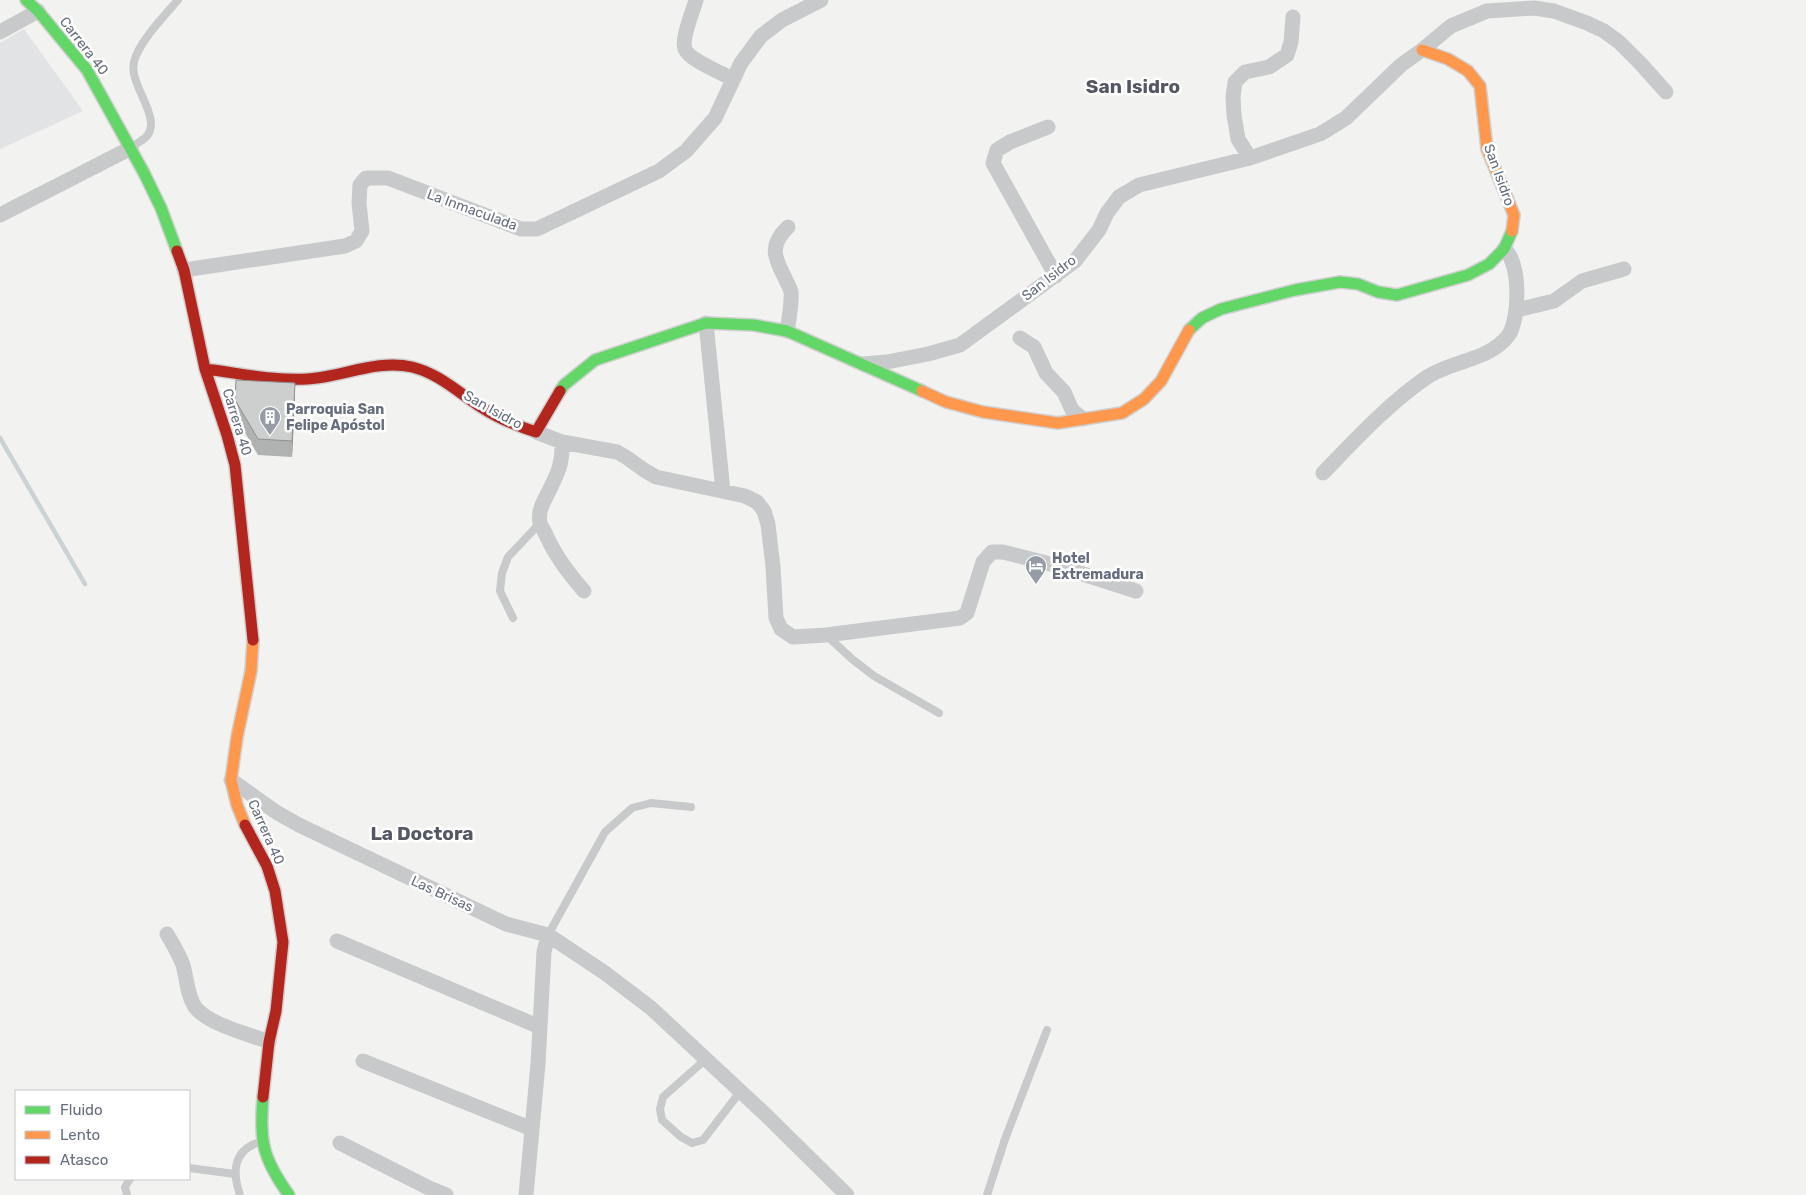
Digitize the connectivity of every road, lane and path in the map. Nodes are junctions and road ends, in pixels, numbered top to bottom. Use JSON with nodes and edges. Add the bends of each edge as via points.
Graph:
{"nodes":[{"id":1,"x":26,"y":0,"type":"edge"},
{"id":2,"x":178,"y":0,"type":"edge"},
{"id":3,"x":696,"y":0,"type":"edge"},
{"id":4,"x":821,"y":0,"type":"edge"},
{"id":5,"x":38,"y":11,"type":"junction"},
{"id":6,"x":1293,"y":17,"type":"dead end"},
{"id":7,"x":0,"y":32,"type":"edge"},
{"id":8,"x":1422,"y":50,"type":"junction"},
{"id":9,"x":733,"y":79,"type":"junction"},
{"id":10,"x":1666,"y":92,"type":"dead end"},
{"id":11,"x":1048,"y":127,"type":"dead end"},
{"id":12,"x":131,"y":148,"type":"junction"},
{"id":13,"x":1250,"y":158,"type":"junction"},
{"id":14,"x":0,"y":215,"type":"edge"},
{"id":15,"x":788,"y":227,"type":"dead end"},
{"id":16,"x":1504,"y":249,"type":"junction"},
{"id":17,"x":1624,"y":269,"type":"dead end"},
{"id":18,"x":184,"y":270,"type":"junction"},
{"id":19,"x":1056,"y":276,"type":"junction"},
{"id":20,"x":1516,"y":310,"type":"junction"},
{"id":21,"x":706,"y":323,"type":"junction"},
{"id":22,"x":787,"y":331,"type":"junction"},
{"id":23,"x":1020,"y":338,"type":"dead end"},
{"id":24,"x":860,"y":364,"type":"junction"},
{"id":25,"x":205,"y":369,"type":"junction"},
{"id":26,"x":1083,"y":419,"type":"junction"},
{"id":27,"x":536,"y":432,"type":"junction"},
{"id":28,"x":562,"y":442,"type":"junction"},
{"id":29,"x":1323,"y":472,"type":"dead end"},
{"id":30,"x":722,"y":491,"type":"junction"},
{"id":31,"x":540,"y":523,"type":"junction"},
{"id":32,"x":584,"y":591,"type":"dead end"},
{"id":33,"x":1136,"y":591,"type":"dead end"},
{"id":34,"x":513,"y":618,"type":"dead end"},
{"id":35,"x":826,"y":635,"type":"junction"},
{"id":36,"x":939,"y":713,"type":"dead end"},
{"id":37,"x":231,"y":780,"type":"junction"},
{"id":38,"x":691,"y":808,"type":"dead end"},
{"id":39,"x":167,"y":934,"type":"dead end"},
{"id":40,"x":548,"y":935,"type":"junction"},
{"id":41,"x":337,"y":941,"type":"dead end"},
{"id":42,"x":540,"y":1028,"type":"junction"},
{"id":43,"x":1046,"y":1030,"type":"dead end"},
{"id":44,"x":269,"y":1042,"type":"junction"},
{"id":45,"x":706,"y":1059,"type":"junction"},
{"id":46,"x":363,"y":1061,"type":"dead end"},
{"id":47,"x":740,"y":1092,"type":"junction"},
{"id":48,"x":532,"y":1129,"type":"junction"},
{"id":49,"x":262,"y":1142,"type":"junction"},
{"id":50,"x":340,"y":1143,"type":"dead end"},
{"id":51,"x":190,"y":1168,"type":"edge"},
{"id":52,"x":235,"y":1174,"type":"junction"},
{"id":53,"x":129,"y":1180,"type":"edge"},
{"id":54,"x":127,"y":1195,"type":"edge"},
{"id":55,"x":240,"y":1195,"type":"edge"},
{"id":56,"x":289,"y":1195,"type":"edge"},
{"id":57,"x":446,"y":1195,"type":"edge"},
{"id":58,"x":526,"y":1195,"type":"edge"},
{"id":59,"x":848,"y":1195,"type":"edge"},
{"id":60,"x":987,"y":1195,"type":"edge"}],
"edges":[{"from":1,"to":5,"type":"street","name":"Carrera 40"},
{"from":2,"to":12,"type":"lane","via":[[150,33],[133,63],[135,81],[150,114],[151,124],[147,137]]},
{"from":3,"to":9,"type":"street","via":[[684,42],[685,50],[693,58]]},
{"from":4,"to":9,"type":"street","name":"La Inmaculada","via":[[782,20],[761,36]]},
{"from":5,"to":7,"type":"street"},
{"from":5,"to":12,"type":"street","name":"Carrera 40","via":[[87,70]]},
{"from":6,"to":13,"type":"street","via":[[1287,55],[1269,67],[1244,72],[1235,82],[1233,97],[1238,139]]},
{"from":8,"to":10,"type":"street","via":[[1451,26],[1487,11],[1534,8],[1554,11],[1587,22],[1619,42]]},
{"from":8,"to":13,"type":"street","name":"San Isidro","via":[[1401,65],[1346,118],[1320,134]]},
{"from":8,"to":16,"type":"street","name":"San Isidro","via":[[1468,70],[1480,86],[1487,150],[1514,215],[1513,228]]},
{"from":9,"to":18,"type":"street","name":"La Inmaculada","via":[[715,118],[686,151],[659,170],[537,228],[521,230],[388,178],[366,178],[360,185],[362,231],[356,241],[345,246]]},
{"from":11,"to":19,"type":"street","via":[[997,150],[993,163]]},
{"from":12,"to":14,"type":"street"},
{"from":12,"to":18,"type":"street","name":"Carrera 40","via":[[161,208]]},
{"from":13,"to":19,"type":"street","name":"San Isidro","via":[[1139,185],[1119,197],[1075,261]]},
{"from":15,"to":22,"type":"street","via":[[775,246],[776,261],[791,290]]},
{"from":16,"to":20,"type":"street","via":[[1510,256],[1515,276]]},
{"from":16,"to":26,"type":"street","name":"San Isidro","via":[[1489,264],[1468,276],[1419,290],[1397,294],[1340,282],[1221,309],[1202,318],[1188,331],[1161,381],[1144,399],[1122,413]]},
{"from":17,"to":20,"type":"street","via":[[1582,281],[1554,301]]},
{"from":18,"to":25,"type":"street","name":"Carrera 40"},
{"from":19,"to":24,"type":"street","name":"San Isidro","via":[[960,345],[903,359]]},
{"from":20,"to":29,"type":"street","via":[[1514,325],[1501,344],[1490,352],[1430,375],[1407,391]]},
{"from":21,"to":22,"type":"street","name":"San Isidro","via":[[753,325]]},
{"from":21,"to":27,"type":"street","name":"San Isidro","via":[[595,360],[564,385]]},
{"from":21,"to":30,"type":"street"},
{"from":22,"to":24,"type":"street","name":"San Isidro"},
{"from":23,"to":26,"type":"street","via":[[1034,347],[1046,373],[1064,392],[1072,410]]},
{"from":24,"to":26,"type":"street","name":"San Isidro","via":[[946,402],[983,412],[1058,423]]},
{"from":25,"to":27,"type":"street","name":"San Isidro","via":[[306,379],[395,364],[444,381],[501,418]]},
{"from":25,"to":37,"type":"street","name":"Carrera 40","via":[[234,465],[252,624],[252,660]]},
{"from":27,"to":28,"type":"street"},
{"from":28,"to":30,"type":"street","via":[[617,452],[656,476]]},
{"from":28,"to":31,"type":"street","via":[[558,472],[540,513]]},
{"from":30,"to":35,"type":"street","via":[[751,499],[764,512],[773,567],[776,618],[781,629],[793,637]]},
{"from":31,"to":32,"type":"street","via":[[553,549]]},
{"from":31,"to":34,"type":"lane","via":[[508,557],[502,573],[500,591]]},
{"from":33,"to":35,"type":"street","via":[[1058,566],[992,552],[983,562],[967,613],[960,618]]},
{"from":35,"to":36,"type":"lane","via":[[874,676]]},
{"from":37,"to":40,"type":"street","name":"Las Brisas","via":[[276,812],[432,890],[506,924]]},
{"from":37,"to":44,"type":"street","name":"Carrera 40","via":[[237,805],[275,891],[283,942],[276,1011]]},
{"from":38,"to":40,"type":"lane","via":[[651,803],[632,808],[605,832]]},
{"from":39,"to":44,"type":"street","via":[[177,950],[196,1007],[223,1025]]},
{"from":40,"to":42,"type":"street","via":[[544,952]]},
{"from":40,"to":45,"type":"street","name":"Las Brisas","via":[[628,989]]},
{"from":41,"to":42,"type":"street"},
{"from":42,"to":48,"type":"street"},
{"from":43,"to":60,"type":"lane"},
{"from":44,"to":49,"type":"street","name":"Carrera 40"},
{"from":45,"to":47,"type":"street","name":"Las Brisas"},
{"from":45,"to":47,"type":"lane","via":[[663,1097],[662,1120],[692,1143],[703,1140]]},
{"from":46,"to":48,"type":"street"},
{"from":47,"to":59,"type":"street","name":"Las Brisas"},
{"from":48,"to":58,"type":"street"},
{"from":49,"to":52,"type":"lane","via":[[251,1145],[242,1153]]},
{"from":49,"to":56,"type":"street","name":"Carrera 40","via":[[267,1160]]},
{"from":50,"to":57,"type":"street"},
{"from":51,"to":52,"type":"lane"},
{"from":52,"to":55,"type":"lane"},
{"from":53,"to":54,"type":"lane","via":[[125,1187]]}]}
